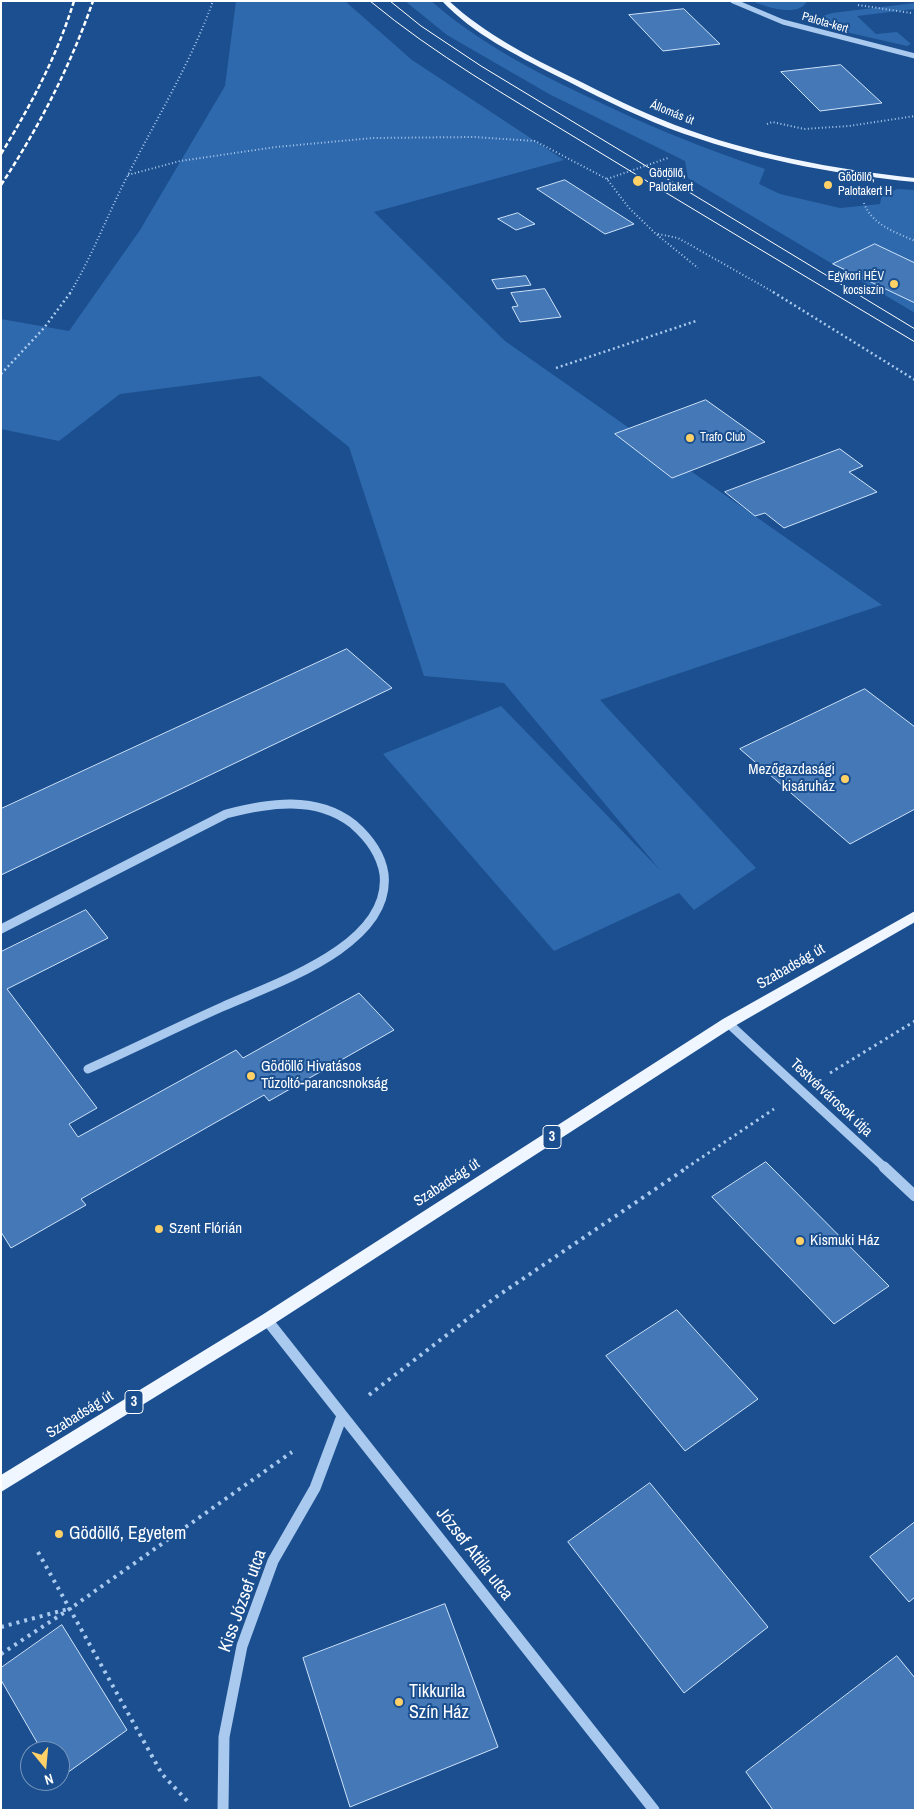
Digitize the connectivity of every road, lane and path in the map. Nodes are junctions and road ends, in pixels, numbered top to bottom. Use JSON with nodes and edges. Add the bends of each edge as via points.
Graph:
{"nodes":[{"id":1,"x":213,"y":1,"type":"edge"},
{"id":2,"x":446,"y":1,"type":"edge"},
{"id":3,"x":733,"y":1,"type":"edge"},
{"id":4,"x":858,"y":5,"type":"dead end"},
{"id":5,"x":911,"y":13,"type":"dead end"},
{"id":6,"x":915,"y":56,"type":"edge"},
{"id":7,"x":915,"y":116,"type":"edge"},
{"id":8,"x":764,"y":126,"type":"dead end"},
{"id":9,"x":711,"y":140,"type":"junction"},
{"id":10,"x":128,"y":175,"type":"junction"},
{"id":11,"x":869,"y":176,"type":"junction"},
{"id":12,"x":607,"y":178,"type":"junction"},
{"id":13,"x":915,"y":180,"type":"edge"},
{"id":14,"x":656,"y":234,"type":"junction"},
{"id":15,"x":915,"y":241,"type":"edge"},
{"id":16,"x":698,"y":268,"type":"dead end"},
{"id":17,"x":696,"y":321,"type":"dead end"},
{"id":18,"x":556,"y":368,"type":"dead end"},
{"id":19,"x":1,"y":374,"type":"edge"},
{"id":20,"x":915,"y":380,"type":"edge"},
{"id":21,"x":915,"y":916,"type":"edge"},
{"id":22,"x":1,"y":929,"type":"edge"},
{"id":23,"x":915,"y":1021,"type":"edge"},
{"id":24,"x":728,"y":1023,"type":"junction"},
{"id":25,"x":88,"y":1069,"type":"dead end"},
{"id":26,"x":801,"y":1091,"type":"junction"},
{"id":27,"x":915,"y":1196,"type":"edge"},
{"id":28,"x":267,"y":1320,"type":"junction"},
{"id":29,"x":342,"y":1416,"type":"junction"},
{"id":30,"x":295,"y":1450,"type":"dead end"},
{"id":31,"x":1,"y":1484,"type":"edge"},
{"id":32,"x":38,"y":1552,"type":"dead end"},
{"id":33,"x":71,"y":1608,"type":"junction"},
{"id":34,"x":1,"y":1626,"type":"edge"},
{"id":35,"x":1,"y":1654,"type":"edge"},
{"id":36,"x":196,"y":1810,"type":"edge"},
{"id":37,"x":223,"y":1810,"type":"edge"},
{"id":38,"x":654,"y":1810,"type":"edge"}],
"edges":[{"from":1,"to":10,"type":"path","via":[[183,74]]},
{"from":2,"to":9,"type":"main road","name":"Állomás út","via":[[487,34],[537,63],[670,126]]},
{"from":3,"to":6,"type":"street","name":"Palota-kert","via":[[783,22]]},
{"from":4,"to":5,"type":"path"},
{"from":7,"to":8,"type":"path","via":[[804,129],[772,122]]},
{"from":9,"to":11,"type":"main road","name":"Állomás út","via":[[775,158]]},
{"from":9,"to":12,"type":"path"},
{"from":10,"to":12,"type":"path","via":[[180,161],[276,146],[374,138],[474,137],[535,141]]},
{"from":10,"to":19,"type":"path","via":[[84,268],[58,312]]},
{"from":11,"to":13,"type":"main road","name":"Állomás út"},
{"from":11,"to":15,"type":"path","via":[[865,209],[880,224]]},
{"from":12,"to":14,"type":"path","via":[[629,208]]},
{"from":14,"to":16,"type":"path"},
{"from":14,"to":20,"type":"path","via":[[678,238],[742,273]]},
{"from":17,"to":18,"type":"path"},
{"from":21,"to":24,"type":"main road","name":"Szabadság út","number":"3"},
{"from":22,"to":25,"type":"street","via":[[226,814],[255,806],[290,802],[330,811],[362,832],[375,849],[384,867],[381,906],[364,929],[345,945],[311,968]]},
{"from":23,"to":26,"type":"path"},
{"from":24,"to":26,"type":"street","name":"Testvérvárosok útja"},
{"from":24,"to":28,"type":"main road","name":"Szabadság út","number":"3"},
{"from":26,"to":27,"type":"street","name":"Testvérvárosok útja"},
{"from":26,"to":29,"type":"path","via":[[496,1297]]},
{"from":28,"to":29,"type":"street","name":"József Attila utca"},
{"from":28,"to":31,"type":"main road","name":"Szabadság út","number":"3"},
{"from":29,"to":37,"type":"street","name":"Kiss József utca","via":[[315,1488],[273,1561],[242,1646],[224,1737]]},
{"from":29,"to":38,"type":"street","name":"József Attila utca"},
{"from":30,"to":33,"type":"path"},
{"from":32,"to":33,"type":"path"},
{"from":33,"to":34,"type":"path"},
{"from":33,"to":35,"type":"path"},
{"from":33,"to":36,"type":"path","via":[[162,1774]]}]}
